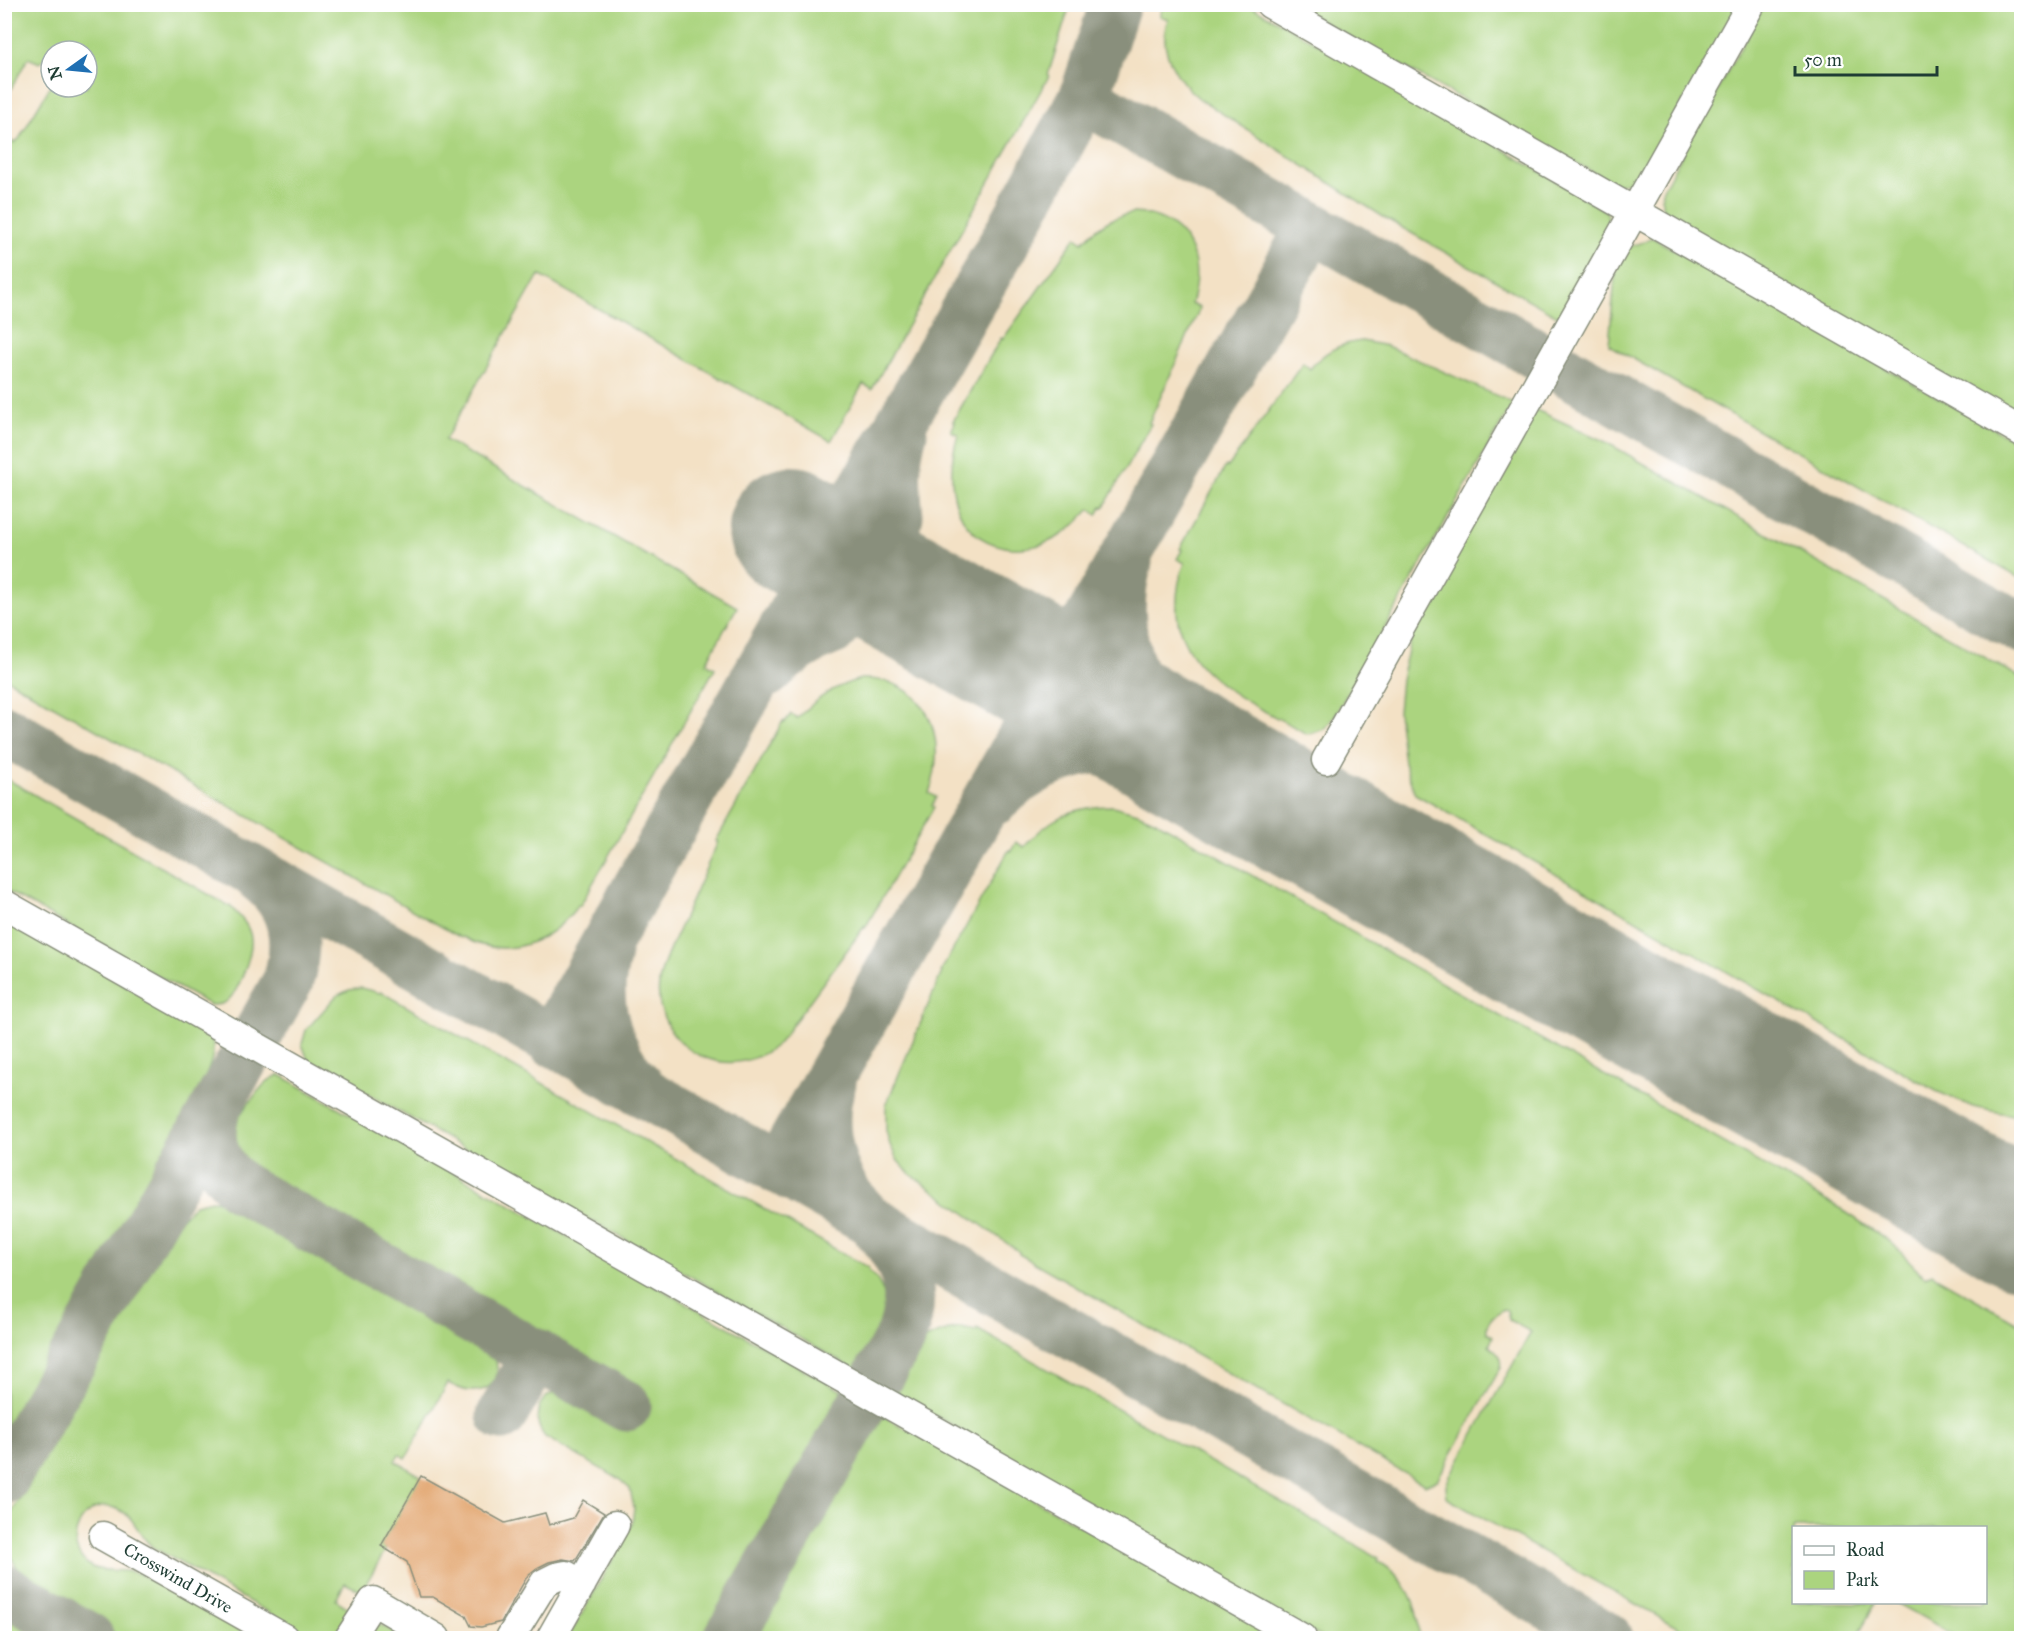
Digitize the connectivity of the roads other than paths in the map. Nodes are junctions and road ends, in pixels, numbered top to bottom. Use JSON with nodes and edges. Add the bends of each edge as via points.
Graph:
{"nodes":[{"id":1,"x":1270,"y":4,"type":"edge"},
{"id":2,"x":1751,"y":4,"type":"edge"},
{"id":3,"x":1633,"y":211,"type":"junction"},
{"id":4,"x":2022,"y":432,"type":"edge"},
{"id":5,"x":1326,"y":760,"type":"dead end"},
{"id":6,"x":4,"y":904,"type":"edge"},
{"id":7,"x":615,"y":1525,"type":"dead end"},
{"id":8,"x":103,"y":1536,"type":"dead end"},
{"id":9,"x":582,"y":1584,"type":"junction"},
{"id":10,"x":284,"y":1638,"type":"edge"},
{"id":11,"x":349,"y":1638,"type":"edge"},
{"id":12,"x":436,"y":1638,"type":"edge"},
{"id":13,"x":510,"y":1638,"type":"edge"},
{"id":14,"x":551,"y":1638,"type":"edge"},
{"id":15,"x":1302,"y":1638,"type":"edge"}],
"edges":[{"from":1,"to":3,"type":"street"},
{"from":2,"to":3,"type":"street"},
{"from":3,"to":4,"type":"street"},
{"from":3,"to":5,"type":"street"},
{"from":6,"to":15,"type":"street"},
{"from":7,"to":9,"type":"street"},
{"from":8,"to":10,"type":"street","name":"Crosswind Drive"},
{"from":9,"to":13,"type":"street","via":[[566,1575],[544,1583]]},
{"from":9,"to":14,"type":"street"},
{"from":11,"to":12,"type":"street","via":[[373,1601]]}]}
